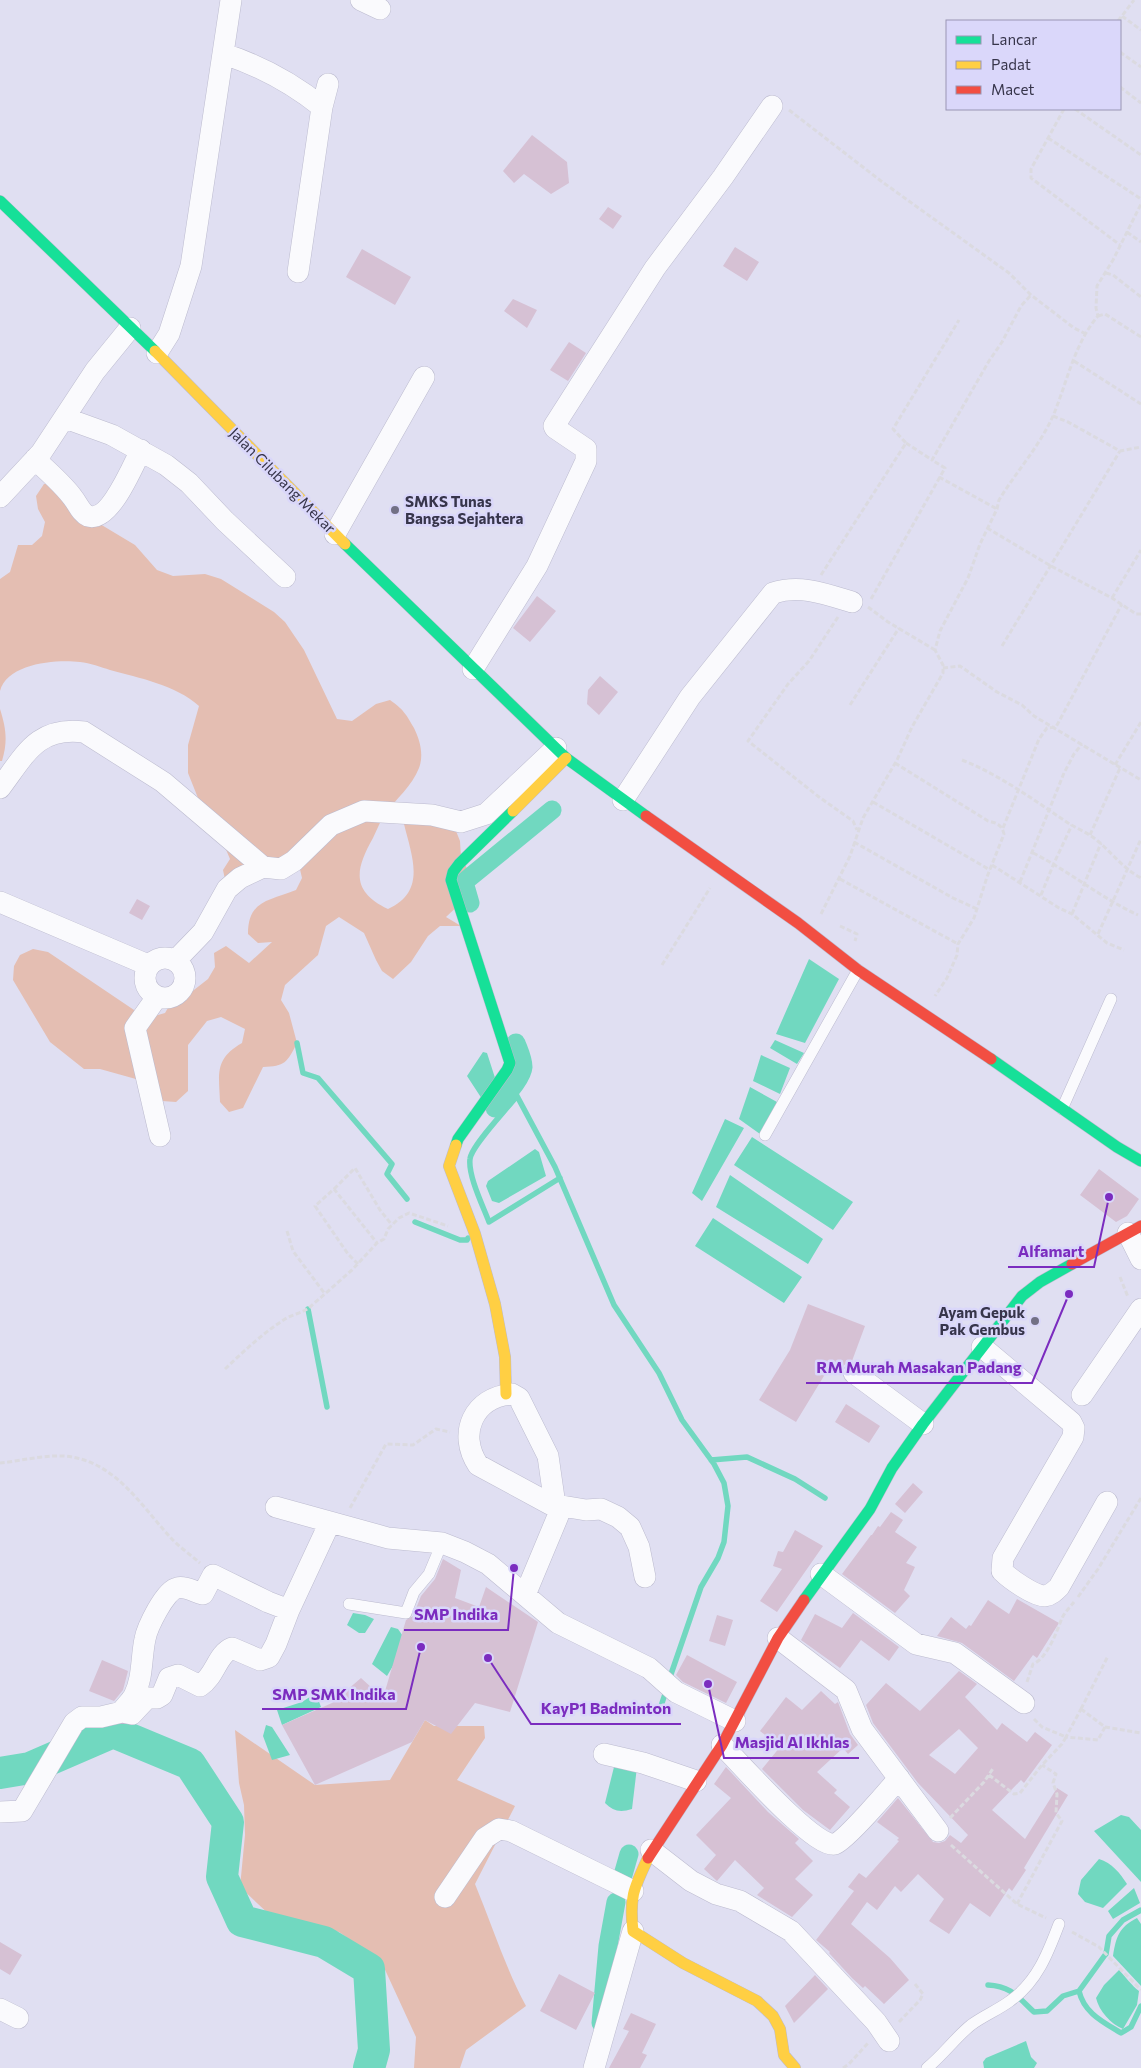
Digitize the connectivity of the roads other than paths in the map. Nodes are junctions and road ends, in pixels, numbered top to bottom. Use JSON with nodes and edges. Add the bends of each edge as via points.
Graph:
{"nodes":[{"id":1,"x":231,"y":0,"type":"edge"},
{"id":2,"x":224,"y":54,"type":"junction"},
{"id":3,"x":328,"y":84,"type":"dead end"},
{"id":4,"x":772,"y":106,"type":"road end"},
{"id":5,"x":322,"y":107,"type":"junction"},
{"id":6,"x":0,"y":200,"type":"edge"},
{"id":7,"x":298,"y":272,"type":"dead end"},
{"id":8,"x":130,"y":328,"type":"junction"},
{"id":9,"x":158,"y":353,"type":"junction"},
{"id":10,"x":424,"y":377,"type":"dead end"},
{"id":11,"x":65,"y":418,"type":"junction"},
{"id":12,"x":141,"y":450,"type":"junction"},
{"id":13,"x":35,"y":459,"type":"junction"},
{"id":14,"x":0,"y":497,"type":"edge"},
{"id":15,"x":335,"y":534,"type":"junction"},
{"id":16,"x":285,"y":576,"type":"dead end"},
{"id":17,"x":852,"y":602,"type":"road end"},
{"id":18,"x":474,"y":669,"type":"junction"},
{"id":19,"x":561,"y":753,"type":"junction"},
{"id":20,"x":0,"y":788,"type":"edge"},
{"id":21,"x":623,"y":800,"type":"junction"},
{"id":22,"x":263,"y":867,"type":"junction"},
{"id":23,"x":0,"y":902,"type":"edge"},
{"id":24,"x":176,"y":960,"type":"junction"},
{"id":25,"x":148,"y":965,"type":"junction"},
{"id":26,"x":862,"y":967,"type":"junction"},
{"id":27,"x":157,"y":997,"type":"junction"},
{"id":28,"x":1111,"y":999,"type":"dead end"},
{"id":29,"x":1062,"y":1109,"type":"junction"},
{"id":30,"x":160,"y":1136,"type":"dead end"},
{"id":31,"x":765,"y":1136,"type":"dead end"},
{"id":32,"x":1141,"y":1161,"type":"edge"},
{"id":33,"x":1135,"y":1229,"type":"edge"},
{"id":34,"x":1141,"y":1259,"type":"edge"},
{"id":35,"x":1141,"y":1309,"type":"edge"},
{"id":36,"x":982,"y":1347,"type":"junction"},
{"id":37,"x":854,"y":1373,"type":"dead end"},
{"id":38,"x":506,"y":1394,"type":"junction"},
{"id":39,"x":1082,"y":1396,"type":"dead end"},
{"id":40,"x":923,"y":1424,"type":"junction"},
{"id":41,"x":1107,"y":1502,"type":"dead end"},
{"id":42,"x":276,"y":1507,"type":"dead end"},
{"id":43,"x":556,"y":1510,"type":"junction"},
{"id":44,"x":336,"y":1524,"type":"junction"},
{"id":45,"x":442,"y":1543,"type":"junction"},
{"id":46,"x":821,"y":1574,"type":"junction"},
{"id":47,"x":645,"y":1577,"type":"dead end"},
{"id":48,"x":524,"y":1596,"type":"junction"},
{"id":49,"x":350,"y":1604,"type":"dead end"},
{"id":50,"x":289,"y":1610,"type":"junction"},
{"id":51,"x":778,"y":1638,"type":"junction"},
{"id":52,"x":1024,"y":1703,"type":"road end"},
{"id":53,"x":122,"y":1712,"type":"junction"},
{"id":54,"x":735,"y":1721,"type":"junction"},
{"id":55,"x":722,"y":1745,"type":"junction"},
{"id":56,"x":604,"y":1754,"type":"dead end"},
{"id":57,"x":899,"y":1778,"type":"junction"},
{"id":58,"x":696,"y":1780,"type":"junction"},
{"id":59,"x":0,"y":1812,"type":"edge"},
{"id":60,"x":938,"y":1831,"type":"road end"},
{"id":61,"x":651,"y":1850,"type":"junction"},
{"id":62,"x":633,"y":1891,"type":"junction"},
{"id":63,"x":445,"y":1896,"type":"dead end"},
{"id":64,"x":1059,"y":1924,"type":"road end"},
{"id":65,"x":633,"y":1931,"type":"junction"},
{"id":66,"x":885,"y":2035,"type":"road end"},
{"id":67,"x":594,"y":2068,"type":"edge"},
{"id":68,"x":795,"y":2068,"type":"edge"},
{"id":69,"x":927,"y":2068,"type":"edge"}],
"edges":[{"from":1,"to":2,"type":"street"},
{"from":2,"to":5,"type":"street","via":[[280,77]]},
{"from":2,"to":9,"type":"street","via":[[191,266],[169,334]]},
{"from":3,"to":5,"type":"street"},
{"from":4,"to":18,"type":"street","via":[[655,268],[554,426],[586,449],[586,461],[537,566]]},
{"from":5,"to":7,"type":"street"},
{"from":6,"to":8,"type":"street","name":"Jalan Cilubang Mekar"},
{"from":8,"to":9,"type":"street","name":"Jalan Cilubang Mekar"},
{"from":8,"to":11,"type":"street","via":[[95,371]]},
{"from":9,"to":15,"type":"street","name":"Jalan Cilubang Mekar"},
{"from":10,"to":15,"type":"street"},
{"from":11,"to":12,"type":"street","via":[[112,435]]},
{"from":11,"to":13,"type":"street"},
{"from":12,"to":13,"type":"street","via":[[105,512],[94,516],[82,511],[71,495]]},
{"from":12,"to":16,"type":"street","via":[[189,483]]},
{"from":13,"to":14,"type":"street"},
{"from":15,"to":18,"type":"street","name":"Jalan Cilubang Mekar"},
{"from":17,"to":21,"type":"street","via":[[811,590],[786,589],[773,593],[690,697]]},
{"from":18,"to":19,"type":"street","name":"Jalan Cilubang Mekar"},
{"from":19,"to":21,"type":"street","name":"Jalan Cilubang Mekar"},
{"from":19,"to":22,"type":"street","via":[[486,814],[461,822],[432,815],[364,811],[331,825],[281,870]]},
{"from":19,"to":38,"type":"street","via":[[459,864],[451,880],[510,1063],[455,1144],[449,1166],[475,1234],[495,1304]]},
{"from":20,"to":22,"type":"street","via":[[41,738],[68,730],[84,732],[163,782]]},
{"from":21,"to":26,"type":"street","name":"Jalan Cilubang Mekar"},
{"from":22,"to":24,"type":"street","via":[[240,878],[227,889],[203,932]]},
{"from":23,"to":25,"type":"street"},
{"from":24,"to":25,"type":"street","via":[[161,957]]},
{"from":24,"to":27,"type":"street","via":[[185,972],[184,988],[172,998]]},
{"from":25,"to":27,"type":"street","via":[[144,977],[147,989]]},
{"from":26,"to":29,"type":"street","name":"Jalan Cilubang Mekar"},
{"from":26,"to":31,"type":"lane"},
{"from":27,"to":30,"type":"street","via":[[135,1028]]},
{"from":28,"to":29,"type":"lane"},
{"from":29,"to":32,"type":"street","name":"Jalan Cilubang Mekar"},
{"from":33,"to":34,"type":"street"},
{"from":33,"to":36,"type":"street","via":[[1040,1282],[1022,1296]]},
{"from":35,"to":39,"type":"street"},
{"from":36,"to":40,"type":"street"},
{"from":36,"to":41,"type":"street","via":[[1071,1422],[1074,1428],[1073,1437],[1003,1558],[1002,1571],[1040,1595],[1048,1596],[1059,1587]]},
{"from":37,"to":40,"type":"street"},
{"from":38,"to":43,"type":"street","via":[[519,1398],[548,1456]]},
{"from":38,"to":43,"type":"street","via":[[489,1400],[478,1409],[468,1432],[472,1455],[478,1464]]},
{"from":40,"to":46,"type":"street","via":[[892,1468],[870,1509]]},
{"from":42,"to":44,"type":"street"},
{"from":43,"to":47,"type":"street","via":[[601,1509],[618,1517],[630,1527],[639,1546]]},
{"from":43,"to":48,"type":"street"},
{"from":44,"to":45,"type":"street","via":[[388,1538]]},
{"from":44,"to":50,"type":"street"},
{"from":45,"to":48,"type":"street","via":[[488,1564]]},
{"from":45,"to":49,"type":"lane","via":[[429,1574],[414,1592],[406,1614]]},
{"from":46,"to":51,"type":"street"},
{"from":46,"to":52,"type":"street","via":[[916,1644],[955,1653]]},
{"from":48,"to":54,"type":"street","via":[[558,1623],[648,1668],[676,1692]]},
{"from":50,"to":53,"type":"street","via":[[269,1656],[260,1660],[232,1648],[225,1651],[209,1680],[200,1686],[178,1675],[169,1678],[162,1695],[147,1698],[132,1714]]},
{"from":50,"to":53,"type":"street","via":[[213,1575],[203,1594],[178,1587],[171,1590],[146,1634],[143,1663],[134,1696]]},
{"from":51,"to":54,"type":"street"},
{"from":51,"to":57,"type":"street","via":[[846,1690],[862,1728]]},
{"from":53,"to":59,"type":"street","via":[[82,1717],[74,1723],[22,1811]]},
{"from":54,"to":55,"type":"street"},
{"from":55,"to":57,"type":"street","via":[[791,1816],[830,1844],[837,1843],[848,1833]]},
{"from":55,"to":58,"type":"street"},
{"from":56,"to":58,"type":"street"},
{"from":57,"to":60,"type":"street"},
{"from":58,"to":61,"type":"street"},
{"from":61,"to":62,"type":"street"},
{"from":61,"to":66,"type":"street","via":[[691,1881],[716,1894],[740,1901],[791,1931]]},
{"from":62,"to":63,"type":"street","via":[[511,1831],[500,1829],[485,1838]]},
{"from":62,"to":65,"type":"street"},
{"from":64,"to":69,"type":"lane","via":[[1049,1951],[1028,1985],[1010,2001],[971,2025]]},
{"from":65,"to":67,"type":"street"},
{"from":65,"to":68,"type":"street","via":[[683,1963],[757,2001],[773,2016],[780,2029],[784,2055]]}]}
